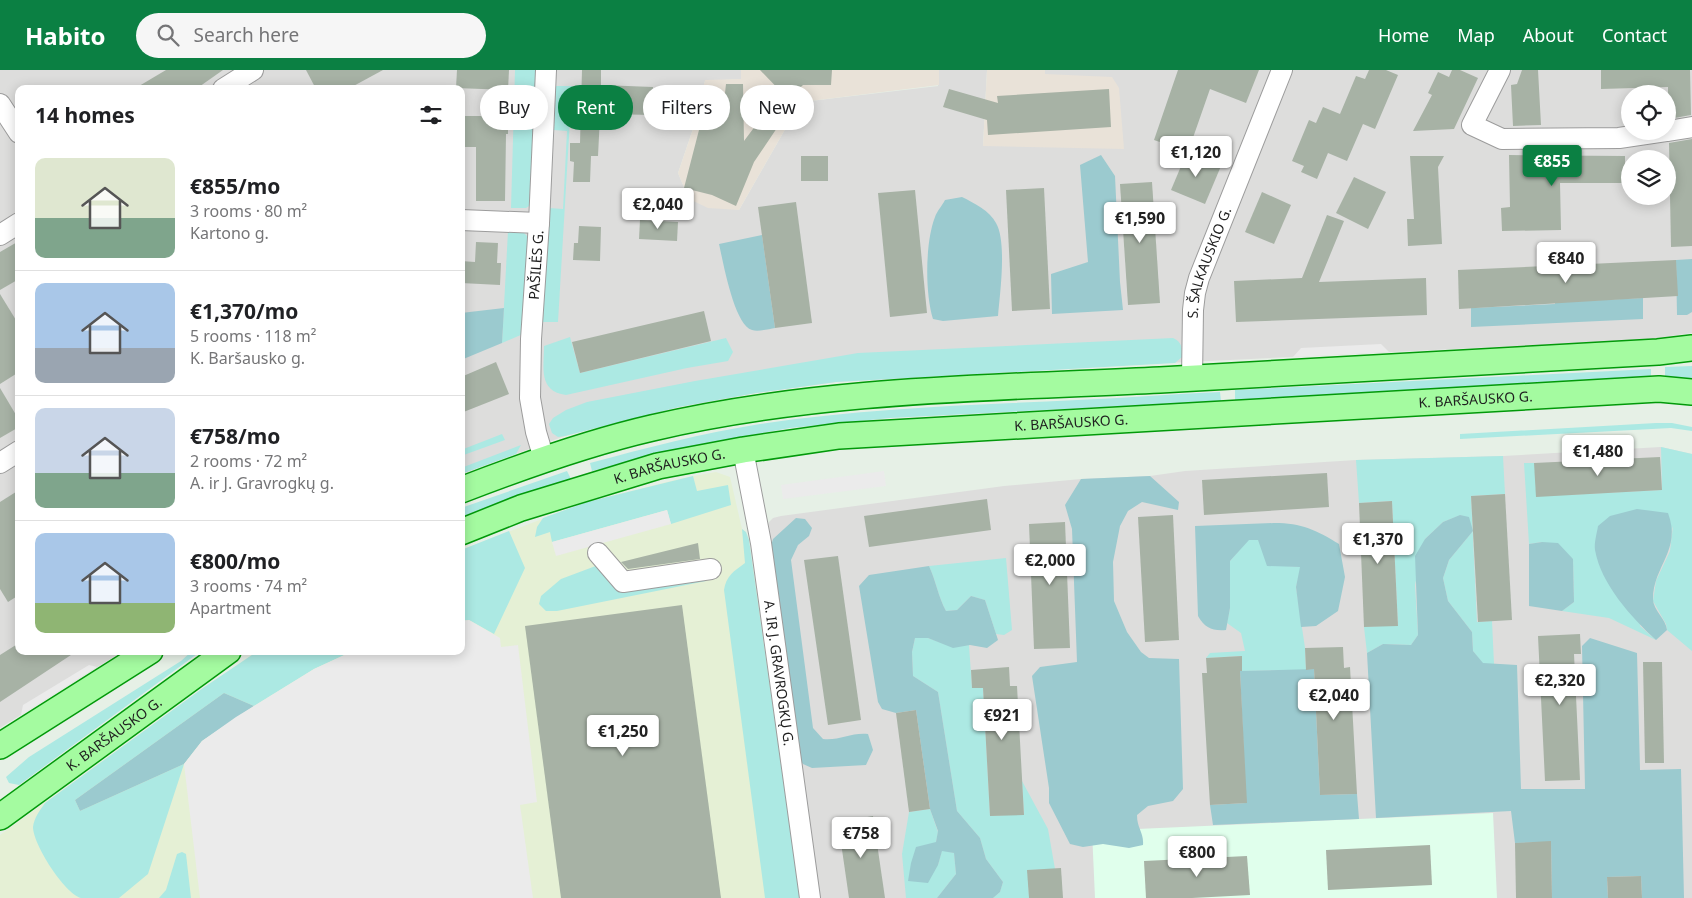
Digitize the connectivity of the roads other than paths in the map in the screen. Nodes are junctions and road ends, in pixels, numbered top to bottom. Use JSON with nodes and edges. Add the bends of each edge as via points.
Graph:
{"nodes":[{"id":1,"x":253,"y":70,"type":"edge"},
{"id":2,"x":546,"y":70,"type":"edge"},
{"id":3,"x":1282,"y":70,"type":"edge"},
{"id":4,"x":1500,"y":70,"type":"edge"},
{"id":5,"x":229,"y":85,"type":"edge"},
{"id":6,"x":0,"y":104,"type":"edge"},
{"id":7,"x":15,"y":126,"type":"edge"},
{"id":8,"x":1692,"y":127,"type":"edge"},
{"id":9,"x":1676,"y":130,"type":"edge"},
{"id":10,"x":1621,"y":138,"type":"edge"},
{"id":11,"x":465,"y":220,"type":"edge"},
{"id":12,"x":539,"y":223,"type":"junction"},
{"id":13,"x":15,"y":226,"type":"edge"},
{"id":14,"x":0,"y":235,"type":"edge"},
{"id":15,"x":1692,"y":348,"type":"edge"},
{"id":16,"x":1192,"y":378,"type":"junction"},
{"id":17,"x":1692,"y":392,"type":"edge"},
{"id":18,"x":743,"y":450,"type":"junction"},
{"id":19,"x":15,"y":454,"type":"edge"},
{"id":20,"x":544,"y":459,"type":"junction"},
{"id":21,"x":0,"y":463,"type":"edge"},
{"id":22,"x":465,"y":489,"type":"edge"},
{"id":23,"x":465,"y":530,"type":"edge"},
{"id":24,"x":598,"y":553,"type":"dead end"},
{"id":25,"x":711,"y":570,"type":"dead end"},
{"id":26,"x":144,"y":655,"type":"edge"},
{"id":27,"x":223,"y":655,"type":"edge"},
{"id":28,"x":0,"y":746,"type":"edge"},
{"id":29,"x":0,"y":817,"type":"edge"},
{"id":30,"x":810,"y":898,"type":"edge"}],
"edges":[{"from":1,"to":5,"type":"street"},
{"from":2,"to":12,"type":"street","name":"PAŠILĖS G."},
{"from":3,"to":16,"type":"street","name":"S. ŠALKAUSKIO G.","via":[[1199,278],[1193,310]]},
{"from":4,"to":10,"type":"street","via":[[1472,125],[1502,139]]},
{"from":6,"to":7,"type":"street"},
{"from":8,"to":9,"type":"street"},
{"from":11,"to":12,"type":"street"},
{"from":12,"to":20,"type":"street","name":"PAŠILĖS G.","via":[[530,398]]},
{"from":13,"to":14,"type":"street"},
{"from":15,"to":16,"type":"main road"},
{"from":16,"to":20,"type":"main road","via":[[819,400],[651,428]]},
{"from":17,"to":18,"type":"main road","name":"K. BARŠAUSKO G.","via":[[1659,389],[849,436]]},
{"from":18,"to":23,"type":"main road","name":"K. BARŠAUSKO G.","via":[[658,466],[521,508]]},
{"from":18,"to":30,"type":"street","name":"A. IR J. GRAVROGKŲ G.","via":[[761,543]]},
{"from":19,"to":21,"type":"street"},
{"from":20,"to":22,"type":"main road"},
{"from":24,"to":25,"type":"street","via":[[623,582]]},
{"from":26,"to":28,"type":"main road"},
{"from":27,"to":29,"type":"main road","name":"K. BARŠAUSKO G."}]}
